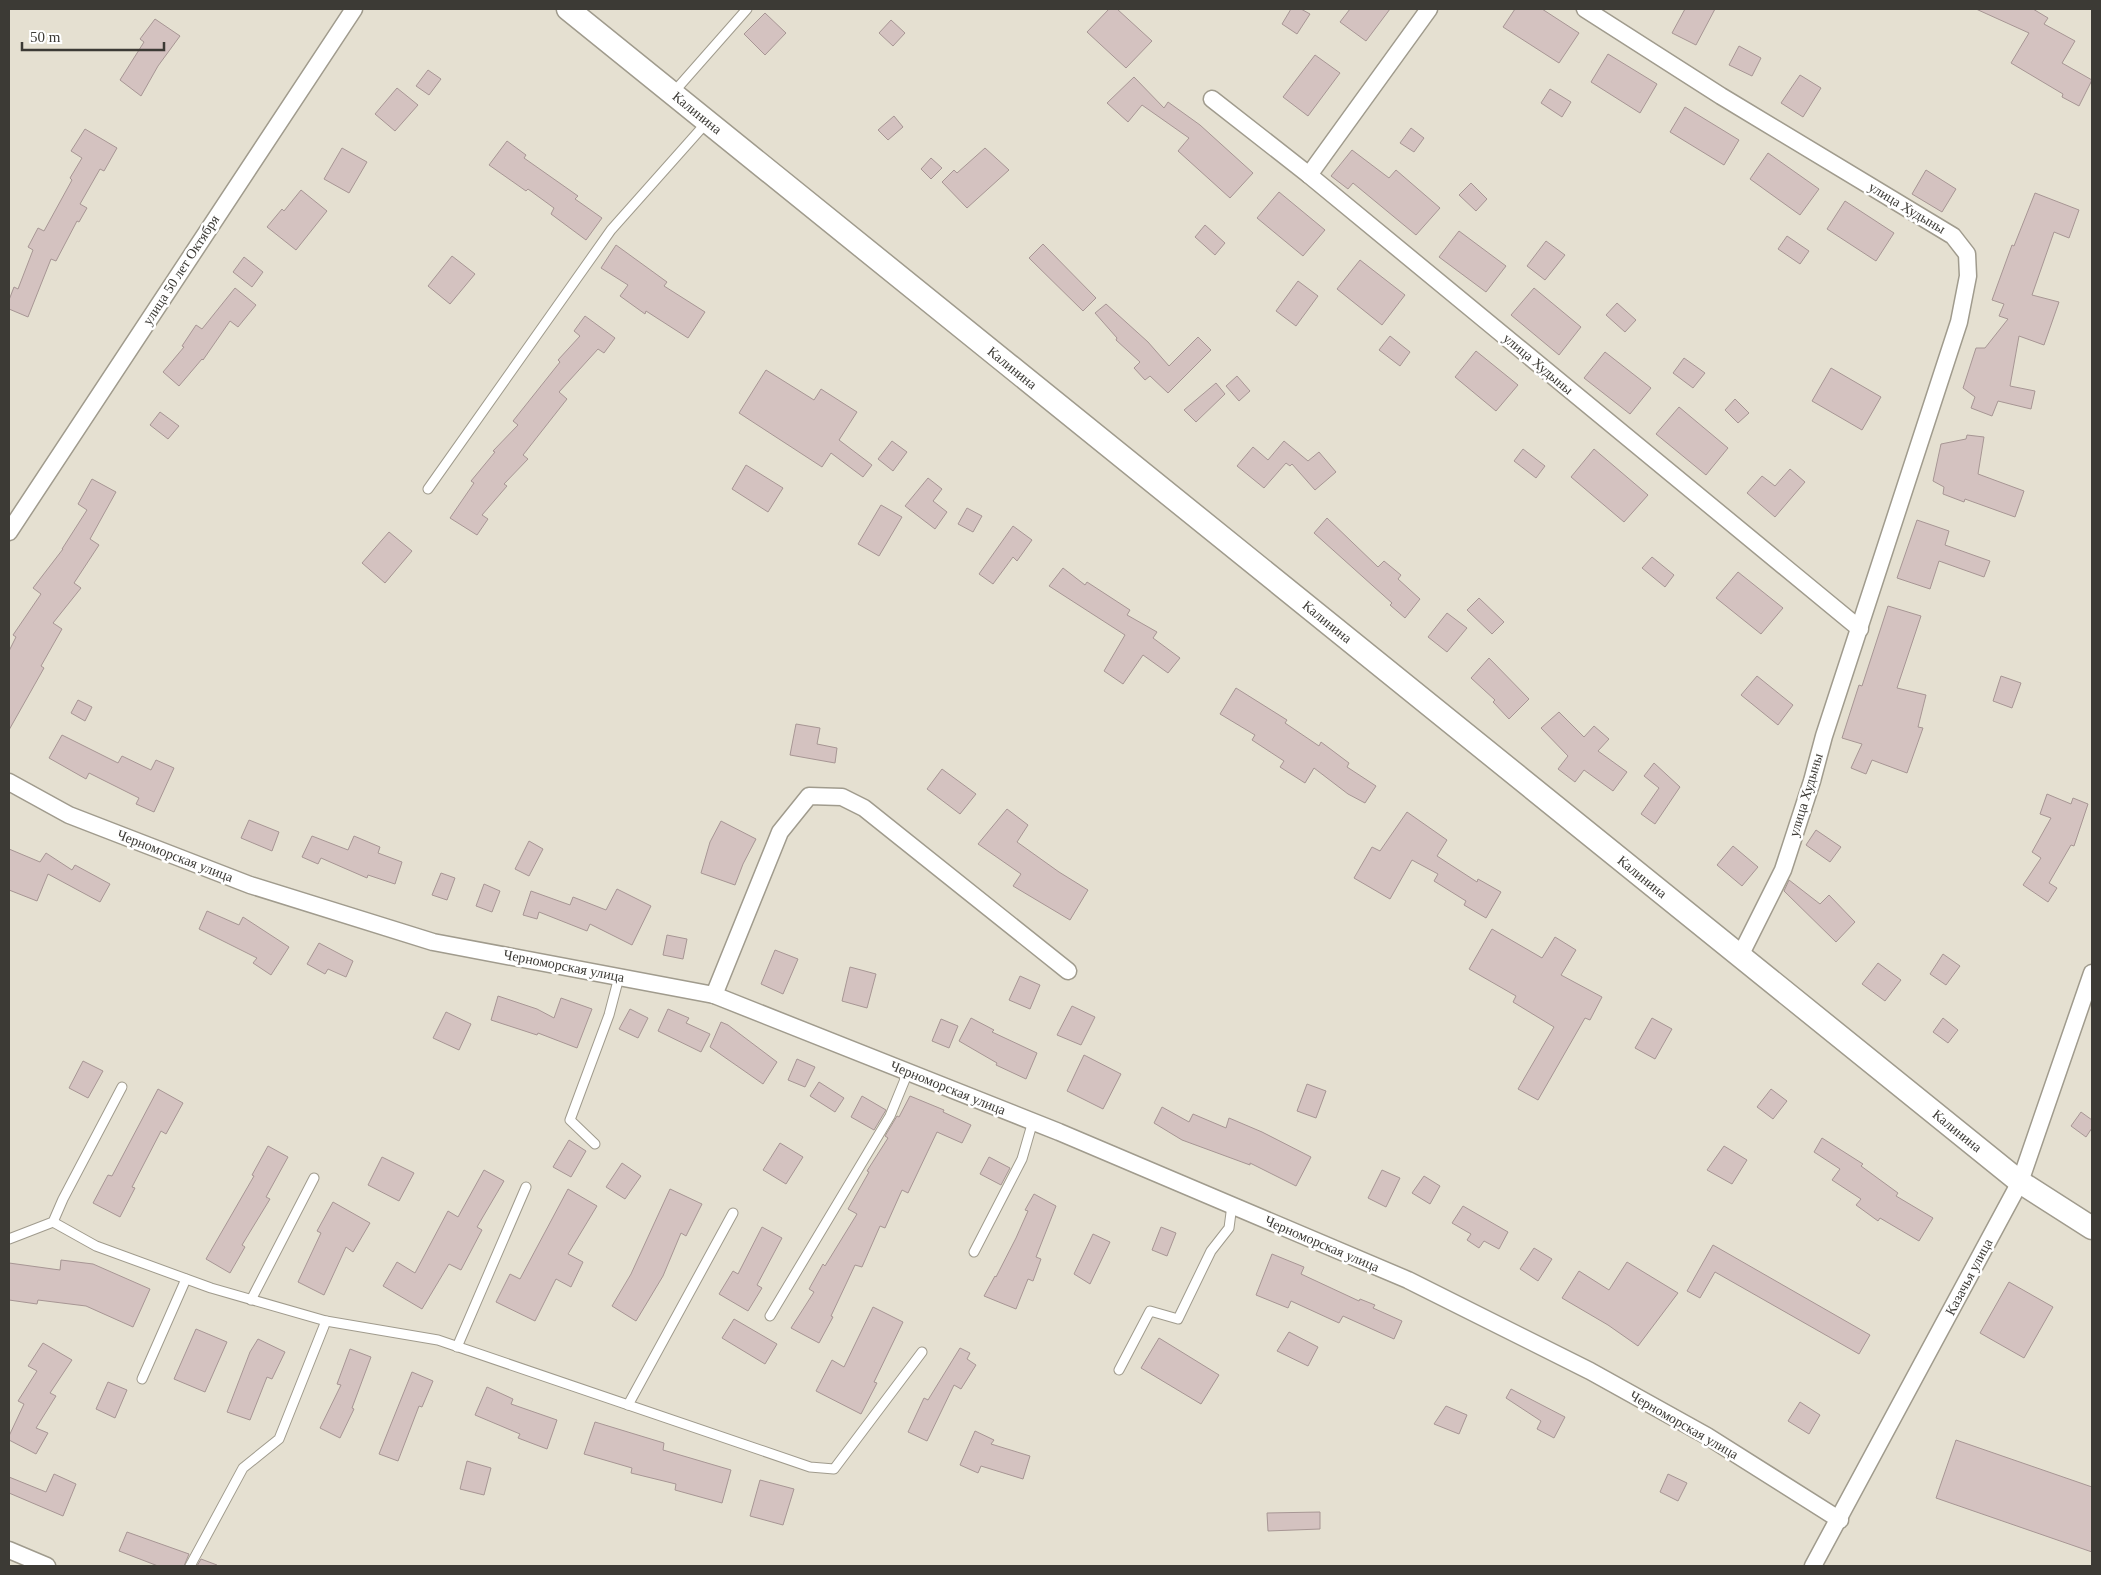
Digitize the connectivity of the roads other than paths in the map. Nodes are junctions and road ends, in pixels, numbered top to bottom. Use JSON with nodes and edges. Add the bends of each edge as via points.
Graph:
{"nodes":[{"id":1,"x":354,"y":9,"type":"edge"},
{"id":2,"x":568,"y":9,"type":"edge"},
{"id":3,"x":747,"y":9,"type":"edge"},
{"id":4,"x":1429,"y":9,"type":"edge"},
{"id":5,"x":1585,"y":9,"type":"edge"},
{"id":6,"x":673,"y":94,"type":"junction"},
{"id":7,"x":1212,"y":99,"type":"dead end"},
{"id":8,"x":707,"y":121,"type":"junction"},
{"id":9,"x":1309,"y":175,"type":"junction"},
{"id":10,"x":428,"y":489,"type":"dead end"},
{"id":11,"x":9,"y":532,"type":"edge"},
{"id":12,"x":1860,"y":629,"type":"junction"},
{"id":13,"x":9,"y":782,"type":"edge"},
{"id":14,"x":1740,"y":956,"type":"junction"},
{"id":15,"x":1068,"y":971,"type":"dead end"},
{"id":16,"x":2092,"y":973,"type":"edge"},
{"id":17,"x":619,"y":977,"type":"junction"},
{"id":18,"x":714,"y":995,"type":"junction"},
{"id":19,"x":908,"y":1072,"type":"junction"},
{"id":20,"x":122,"y":1087,"type":"dead end"},
{"id":21,"x":1033,"y":1121,"type":"junction"},
{"id":22,"x":595,"y":1144,"type":"dead end"},
{"id":23,"x":314,"y":1178,"type":"dead end"},
{"id":24,"x":2020,"y":1182,"type":"junction"},
{"id":25,"x":526,"y":1187,"type":"dead end"},
{"id":26,"x":1232,"y":1205,"type":"junction"},
{"id":27,"x":733,"y":1213,"type":"dead end"},
{"id":28,"x":53,"y":1222,"type":"junction"},
{"id":29,"x":2092,"y":1228,"type":"edge"},
{"id":30,"x":9,"y":1239,"type":"edge"},
{"id":31,"x":974,"y":1252,"type":"dead end"},
{"id":32,"x":186,"y":1279,"type":"junction"},
{"id":33,"x":251,"y":1300,"type":"junction"},
{"id":34,"x":770,"y":1316,"type":"dead end"},
{"id":35,"x":326,"y":1321,"type":"junction"},
{"id":36,"x":457,"y":1347,"type":"junction"},
{"id":37,"x":922,"y":1352,"type":"dead end"},
{"id":38,"x":1119,"y":1370,"type":"dead end"},
{"id":39,"x":142,"y":1379,"type":"dead end"},
{"id":40,"x":628,"y":1405,"type":"junction"},
{"id":41,"x":1840,"y":1520,"type":"junction"},
{"id":42,"x":9,"y":1550,"type":"edge"},
{"id":43,"x":47,"y":1566,"type":"edge"},
{"id":44,"x":190,"y":1566,"type":"edge"},
{"id":45,"x":1813,"y":1566,"type":"edge"}],
"edges":[{"from":1,"to":11,"type":"street","name":"улица 50 лет Октября"},
{"from":2,"to":6,"type":"street","name":"Калинина"},
{"from":3,"to":6,"type":"lane"},
{"from":4,"to":9,"type":"street"},
{"from":5,"to":12,"type":"street","name":"улица Худыны","via":[[1721,96],[1953,236],[1968,254],[1968,276],[1960,322]]},
{"from":6,"to":8,"type":"street","name":"Калинина"},
{"from":7,"to":9,"type":"street","name":"улица Худыны"},
{"from":8,"to":10,"type":"lane","via":[[611,230]]},
{"from":8,"to":14,"type":"street","name":"Калинина"},
{"from":9,"to":12,"type":"street","name":"улица Худыны"},
{"from":12,"to":14,"type":"street","name":"улица Худыны","via":[[1783,870]]},
{"from":13,"to":17,"type":"street","name":"Черноморская улица","via":[[69,815],[250,885],[433,942]]},
{"from":14,"to":24,"type":"street","name":"Калинина"},
{"from":15,"to":18,"type":"street","via":[[864,808],[842,797],[809,796],[780,832]]},
{"from":16,"to":24,"type":"street","name":"Казачья улица"},
{"from":17,"to":18,"type":"street","name":"Черноморская улица"},
{"from":17,"to":22,"type":"lane","via":[[609,1015],[570,1120]]},
{"from":18,"to":19,"type":"street","name":"Черноморская улица"},
{"from":19,"to":21,"type":"street","name":"Черноморская улица"},
{"from":19,"to":34,"type":"lane","via":[[890,1116]]},
{"from":20,"to":28,"type":"lane"},
{"from":21,"to":26,"type":"street","name":"Черноморская улица"},
{"from":21,"to":31,"type":"lane","via":[[1022,1159]]},
{"from":23,"to":33,"type":"lane"},
{"from":24,"to":29,"type":"street","name":"Калинина"},
{"from":24,"to":41,"type":"street","name":"Казачья улица"},
{"from":25,"to":36,"type":"lane"},
{"from":26,"to":38,"type":"lane","via":[[1229,1228],[1211,1251],[1178,1319],[1150,1311]]},
{"from":26,"to":41,"type":"street","name":"Черноморская улица","via":[[1408,1280],[1590,1371],[1706,1436]]},
{"from":27,"to":40,"type":"lane"},
{"from":28,"to":30,"type":"lane"},
{"from":28,"to":32,"type":"lane","via":[[96,1246]]},
{"from":32,"to":33,"type":"lane"},
{"from":32,"to":39,"type":"lane"},
{"from":33,"to":35,"type":"lane"},
{"from":35,"to":36,"type":"lane","via":[[438,1340]]},
{"from":35,"to":44,"type":"lane","via":[[279,1438],[242,1468]]},
{"from":36,"to":40,"type":"lane"},
{"from":37,"to":40,"type":"lane","via":[[834,1468],[810,1468]]},
{"from":41,"to":45,"type":"street","name":"Казачья улица"},
{"from":42,"to":43,"type":"street"}]}
